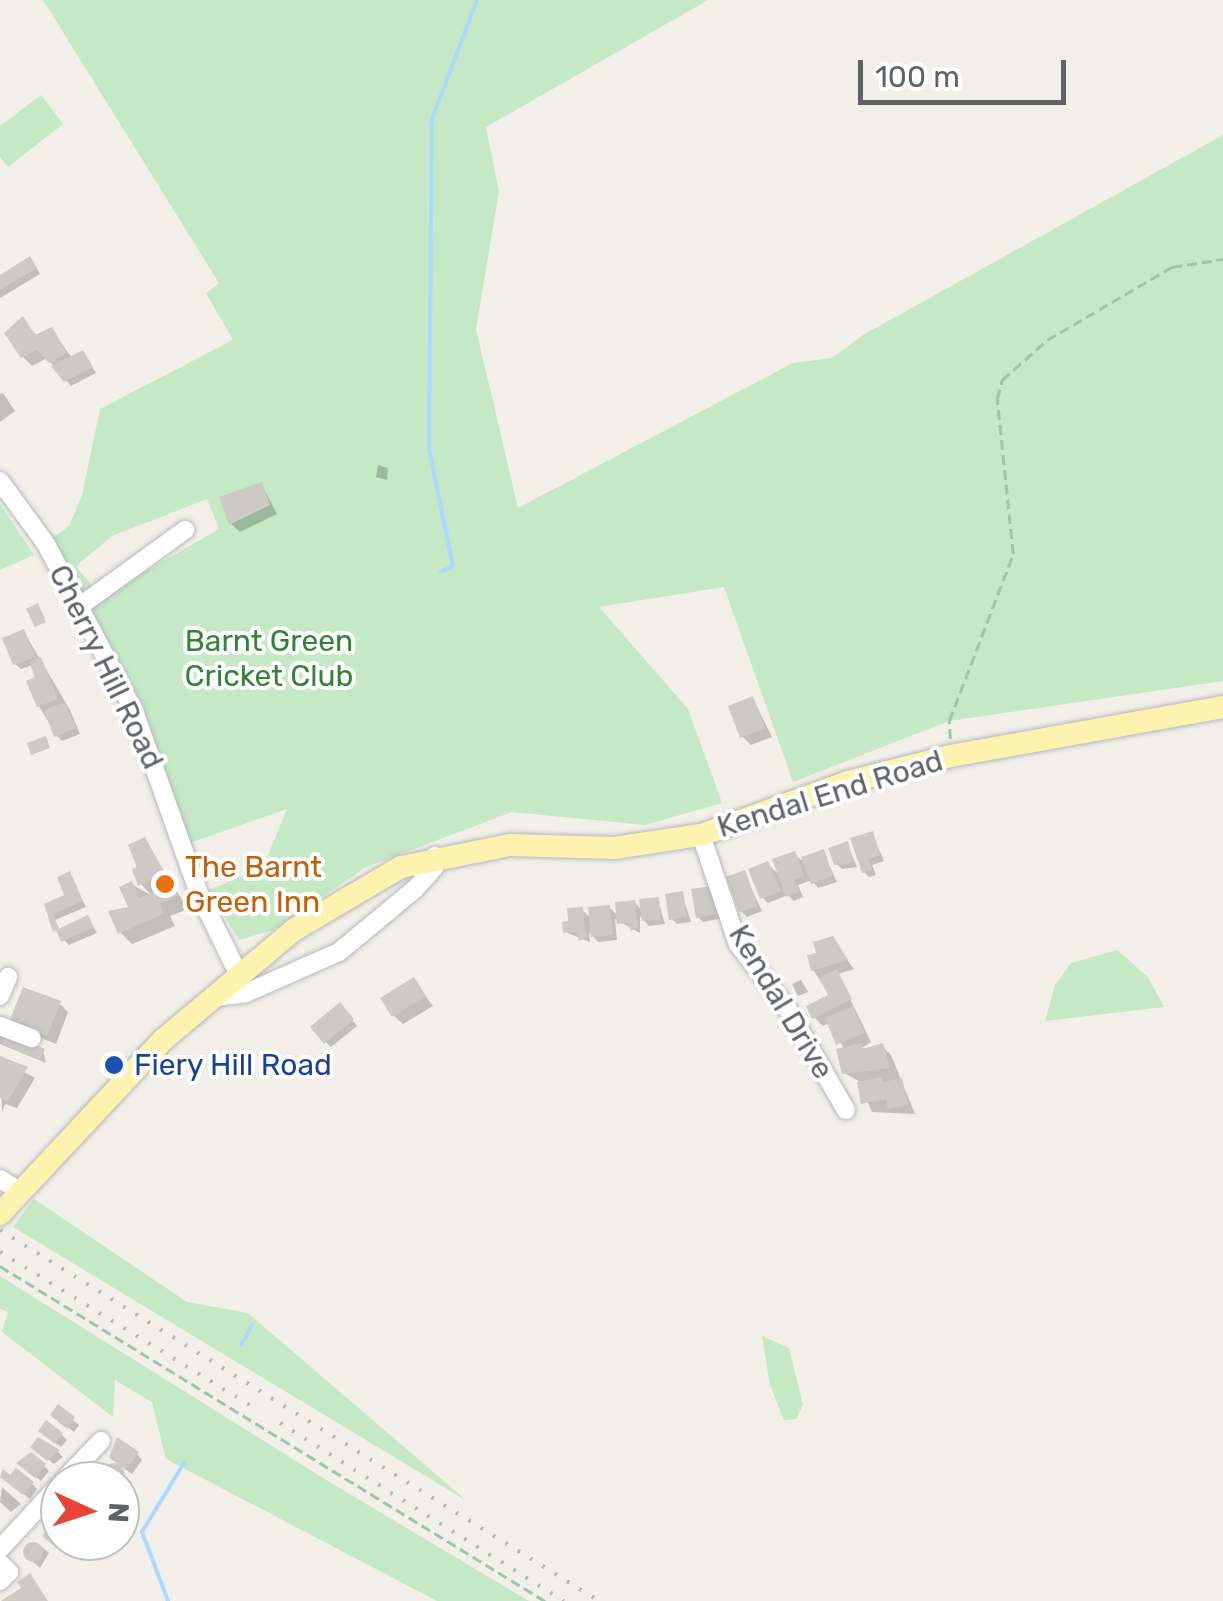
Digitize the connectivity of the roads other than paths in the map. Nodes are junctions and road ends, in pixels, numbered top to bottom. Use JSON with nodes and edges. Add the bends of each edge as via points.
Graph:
{"nodes":[{"id":1,"x":0,"y":481,"type":"edge"},
{"id":2,"x":185,"y":530,"type":"dead end"},
{"id":3,"x":80,"y":606,"type":"junction"},
{"id":4,"x":1223,"y":706,"type":"edge"},
{"id":5,"x":701,"y":835,"type":"junction"},
{"id":6,"x":435,"y":856,"type":"junction"},
{"id":7,"x":239,"y":974,"type":"junction"},
{"id":8,"x":8,"y":978,"type":"dead end"},
{"id":9,"x":0,"y":996,"type":"edge"},
{"id":10,"x":215,"y":996,"type":"junction"},
{"id":11,"x":0,"y":1026,"type":"edge"},
{"id":12,"x":32,"y":1038,"type":"dead end"},
{"id":13,"x":846,"y":1110,"type":"dead end"},
{"id":14,"x":10,"y":1185,"type":"edge"},
{"id":15,"x":0,"y":1214,"type":"edge"},
{"id":16,"x":101,"y":1441,"type":"dead end"},
{"id":17,"x":82,"y":1461,"type":"edge"},
{"id":18,"x":40,"y":1506,"type":"edge"},
{"id":19,"x":0,"y":1549,"type":"edge"},
{"id":20,"x":0,"y":1563,"type":"edge"},
{"id":21,"x":0,"y":1582,"type":"edge"}],
"edges":[{"from":1,"to":3,"type":"street","name":"Cherry Hill Road"},
{"from":2,"to":3,"type":"street"},
{"from":3,"to":7,"type":"street","name":"Cherry Hill Road","via":[[134,711],[200,896]]},
{"from":4,"to":5,"type":"main road","name":"Kendal End Road","via":[[952,756],[848,782]]},
{"from":5,"to":6,"type":"main road","name":"Kendal End Road","via":[[614,848],[510,845]]},
{"from":5,"to":13,"type":"street","name":"Kendal Drive","via":[[738,944],[787,1008]]},
{"from":6,"to":7,"type":"main road","name":"Kendal End Road","via":[[362,886]]},
{"from":6,"to":10,"type":"street","name":"Kendal End Road","via":[[434,868],[415,889],[339,952],[246,992]]},
{"from":7,"to":10,"type":"main road","name":"Kendal End Road"},
{"from":8,"to":9,"type":"street"},
{"from":10,"to":14,"type":"main road","name":"Kendal End Road"},
{"from":11,"to":12,"type":"street"},
{"from":14,"to":15,"type":"main road","name":"Kendal End Road"},
{"from":16,"to":17,"type":"street"},
{"from":18,"to":19,"type":"street"},
{"from":20,"to":21,"type":"street","via":[[9,1572]]}]}
